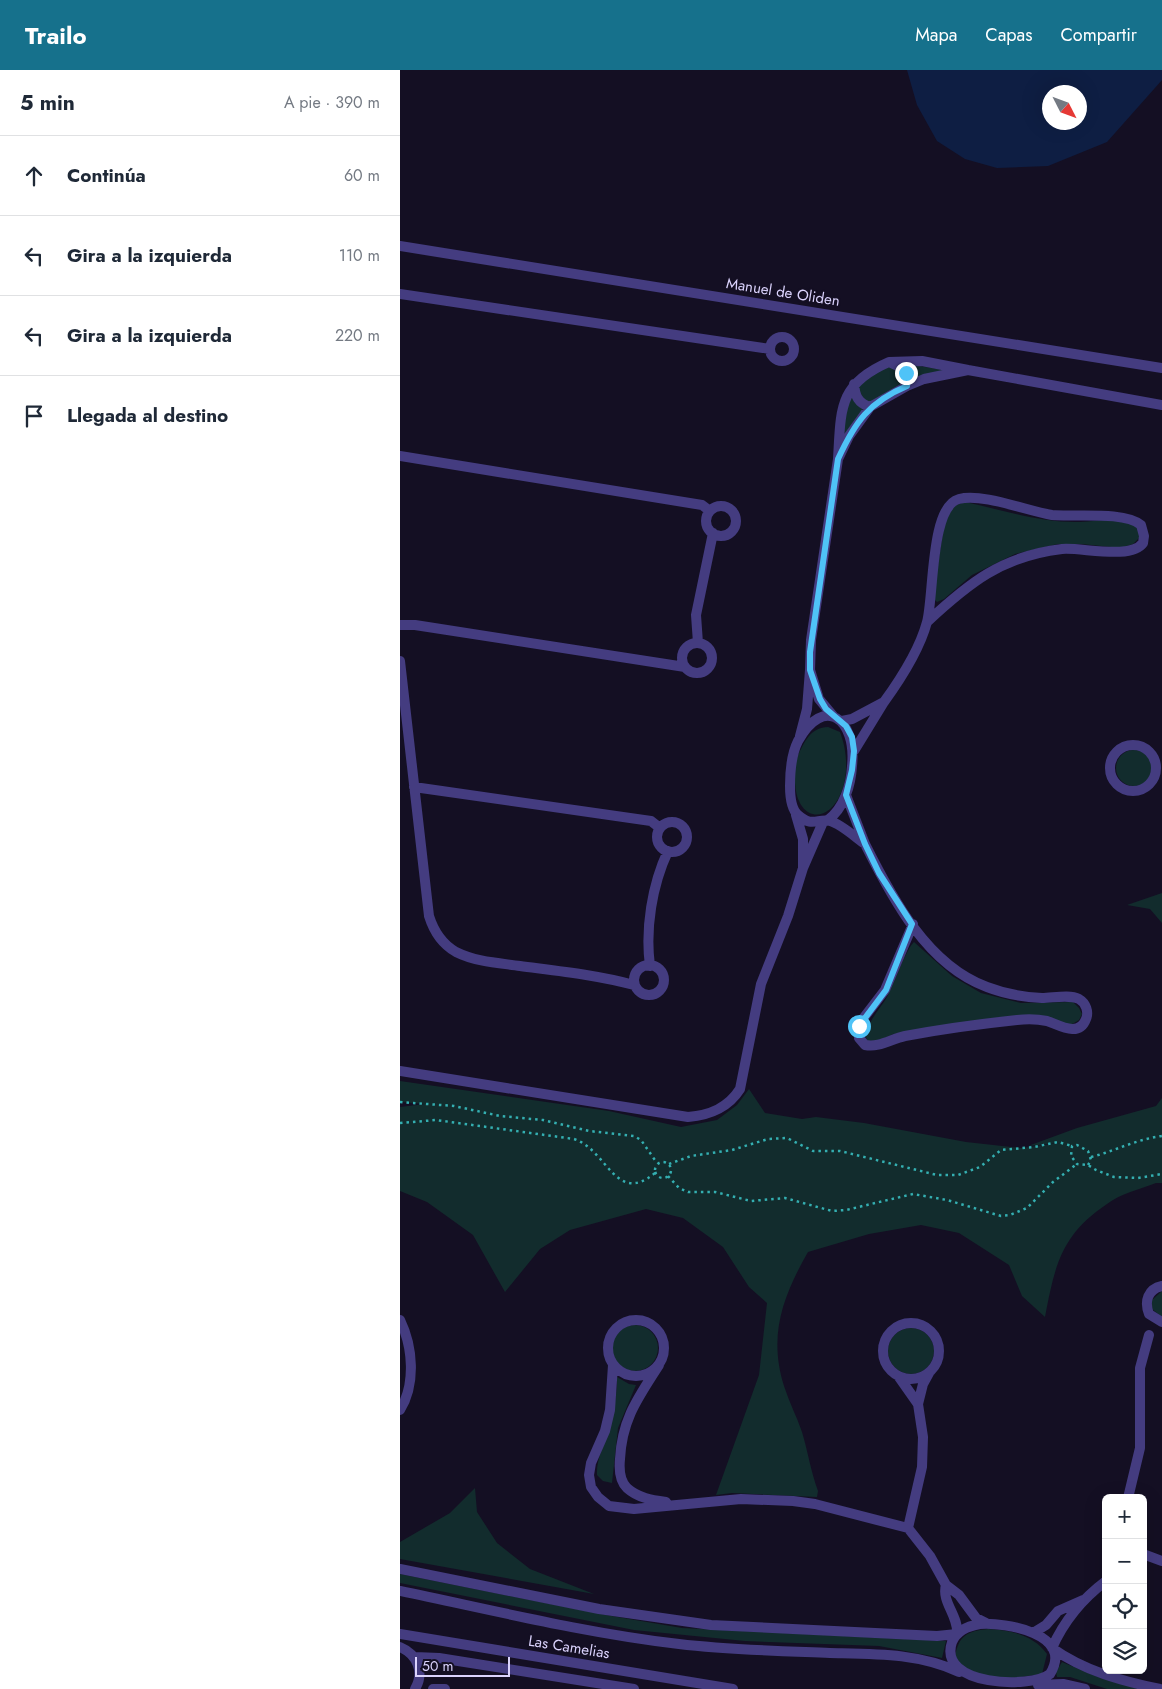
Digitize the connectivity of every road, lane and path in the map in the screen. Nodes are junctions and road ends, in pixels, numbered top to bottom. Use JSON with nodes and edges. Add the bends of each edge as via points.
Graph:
{"nodes":[{"id":1,"x":400,"y":246,"type":"edge"},
{"id":2,"x":400,"y":294,"type":"edge"},
{"id":3,"x":770,"y":349,"type":"dead end"},
{"id":4,"x":889,"y":362,"type":"junction"},
{"id":5,"x":1162,"y":368,"type":"edge"},
{"id":6,"x":968,"y":370,"type":"junction"},
{"id":7,"x":854,"y":384,"type":"junction"},
{"id":8,"x":907,"y":386,"type":"junction"},
{"id":9,"x":1162,"y":405,"type":"edge"},
{"id":10,"x":870,"y":407,"type":"junction"},
{"id":11,"x":400,"y":456,"type":"edge"},
{"id":12,"x":838,"y":459,"type":"junction"},
{"id":13,"x":710,"y":511,"type":"junction"},
{"id":14,"x":713,"y":533,"type":"junction"},
{"id":15,"x":927,"y":622,"type":"junction"},
{"id":16,"x":400,"y":625,"type":"edge"},
{"id":17,"x":698,"y":643,"type":"junction"},
{"id":18,"x":400,"y":661,"type":"edge"},
{"id":19,"x":685,"y":667,"type":"junction"},
{"id":20,"x":810,"y":670,"type":"junction"},
{"id":21,"x":884,"y":702,"type":"junction"},
{"id":22,"x":838,"y":719,"type":"junction"},
{"id":23,"x":798,"y":742,"type":"junction"},
{"id":24,"x":854,"y":751,"type":"junction"},
{"id":25,"x":1150,"y":753,"type":"junction"},
{"id":26,"x":1162,"y":758,"type":"edge"},
{"id":27,"x":1158,"y":773,"type":"edge"},
{"id":28,"x":414,"y":788,"type":"junction"},
{"id":29,"x":846,"y":795,"type":"junction"},
{"id":30,"x":796,"y":814,"type":"junction"},
{"id":31,"x":826,"y":821,"type":"junction"},
{"id":32,"x":660,"y":828,"type":"junction"},
{"id":33,"x":865,"y":844,"type":"junction"},
{"id":34,"x":668,"y":851,"type":"junction"},
{"id":35,"x":804,"y":868,"type":"junction"},
{"id":36,"x":912,"y":924,"type":"junction"},
{"id":37,"x":650,"y":966,"type":"junction"},
{"id":38,"x":634,"y":985,"type":"junction"},
{"id":39,"x":400,"y":1071,"type":"edge"},
{"id":40,"x":400,"y":1102,"type":"edge"},
{"id":41,"x":400,"y":1123,"type":"edge"},
{"id":42,"x":1162,"y":1136,"type":"edge"},
{"id":43,"x":1072,"y":1146,"type":"junction"},
{"id":44,"x":1091,"y":1157,"type":"junction"},
{"id":45,"x":657,"y":1163,"type":"junction"},
{"id":46,"x":669,"y":1164,"type":"junction"},
{"id":47,"x":1077,"y":1164,"type":"junction"},
{"id":48,"x":1088,"y":1165,"type":"junction"},
{"id":49,"x":655,"y":1173,"type":"junction"},
{"id":50,"x":1162,"y":1174,"type":"edge"},
{"id":51,"x":668,"y":1176,"type":"junction"},
{"id":52,"x":1162,"y":1286,"type":"edge"},
{"id":53,"x":1149,"y":1314,"type":"junction"},
{"id":54,"x":400,"y":1320,"type":"edge"},
{"id":55,"x":1162,"y":1323,"type":"edge"},
{"id":56,"x":1149,"y":1335,"type":"junction"},
{"id":57,"x":613,"y":1365,"type":"junction"},
{"id":58,"x":659,"y":1365,"type":"junction"},
{"id":59,"x":929,"y":1373,"type":"junction"},
{"id":60,"x":899,"y":1377,"type":"junction"},
{"id":61,"x":918,"y":1404,"type":"junction"},
{"id":62,"x":400,"y":1410,"type":"edge"},
{"id":63,"x":1129,"y":1494,"type":"edge"},
{"id":64,"x":674,"y":1504,"type":"junction"},
{"id":65,"x":908,"y":1528,"type":"junction"},
{"id":66,"x":1147,"y":1555,"type":"edge"},
{"id":67,"x":1162,"y":1561,"type":"edge"},
{"id":68,"x":400,"y":1568,"type":"edge"},
{"id":69,"x":1102,"y":1584,"type":"edge"},
{"id":70,"x":946,"y":1585,"type":"junction"},
{"id":71,"x":400,"y":1592,"type":"edge"},
{"id":72,"x":1083,"y":1600,"type":"junction"},
{"id":73,"x":987,"y":1623,"type":"junction"},
{"id":74,"x":1033,"y":1633,"type":"junction"},
{"id":75,"x":400,"y":1634,"type":"edge"},
{"id":76,"x":957,"y":1634,"type":"junction"},
{"id":77,"x":400,"y":1647,"type":"edge"},
{"id":78,"x":1052,"y":1648,"type":"junction"},
{"id":79,"x":415,"y":1657,"type":"junction"},
{"id":80,"x":959,"y":1672,"type":"junction"},
{"id":81,"x":1032,"y":1686,"type":"junction"},
{"id":82,"x":415,"y":1689,"type":"edge"},
{"id":83,"x":433,"y":1689,"type":"edge"},
{"id":84,"x":445,"y":1689,"type":"edge"},
{"id":85,"x":634,"y":1689,"type":"edge"},
{"id":86,"x":733,"y":1689,"type":"edge"},
{"id":87,"x":1084,"y":1689,"type":"edge"},
{"id":88,"x":1160,"y":1689,"type":"edge"}],
"edges":[{"from":1,"to":5,"type":"street","name":"Manuel de Oliden"},
{"from":2,"to":3,"type":"street"},
{"from":4,"to":6,"type":"street","via":[[922,362]]},
{"from":4,"to":7,"type":"street","via":[[870,370]]},
{"from":4,"to":8,"type":"street","via":[[906,373]]},
{"from":6,"to":8,"type":"street"},
{"from":6,"to":9,"type":"street"},
{"from":7,"to":10,"type":"street","via":[[855,395]]},
{"from":7,"to":12,"type":"street","via":[[841,413]]},
{"from":8,"to":10,"type":"street"},
{"from":10,"to":12,"type":"street","via":[[849,436]]},
{"from":11,"to":13,"type":"street","via":[[702,505]]},
{"from":12,"to":20,"type":"street","via":[[811,640]]},
{"from":13,"to":14,"type":"street","via":[[707,525]]},
{"from":13,"to":14,"type":"street","via":[[718,506],[727,507],[736,518],[735,528],[727,535]]},
{"from":14,"to":17,"type":"street","via":[[696,615]]},
{"from":15,"to":15,"type":"street","via":[[961,591],[999,566],[1063,549],[1134,551],[1143,543],[1141,524],[1129,517],[1051,514],[982,499],[958,499],[948,506],[940,524]]},
{"from":15,"to":21,"type":"street","via":[[905,670]]},
{"from":16,"to":19,"type":"street"},
{"from":17,"to":19,"type":"street","via":[[683,653]]},
{"from":17,"to":19,"type":"street","via":[[710,651],[710,665],[698,673]]},
{"from":18,"to":28,"type":"street"},
{"from":20,"to":22,"type":"street","via":[[820,699]]},
{"from":20,"to":23,"type":"street","via":[[807,710]]},
{"from":21,"to":22,"type":"street","via":[[852,719]]},
{"from":21,"to":24,"type":"street"},
{"from":22,"to":23,"type":"street","via":[[819,719]]},
{"from":22,"to":24,"type":"street","via":[[852,737]]},
{"from":23,"to":30,"type":"street","via":[[790,781]]},
{"from":24,"to":29,"type":"street"},
{"from":25,"to":26,"type":"street"},
{"from":25,"to":27,"type":"street"},
{"from":25,"to":27,"type":"street","via":[[1144,748],[1129,746],[1116,754],[1110,769],[1116,783],[1129,791],[1145,788]]},
{"from":28,"to":32,"type":"street","via":[[651,822]]},
{"from":28,"to":38,"type":"street","via":[[429,916],[442,941],[460,954],[481,960]]},
{"from":29,"to":31,"type":"street","via":[[835,815]]},
{"from":29,"to":33,"type":"street"},
{"from":30,"to":31,"type":"street","via":[[810,822]]},
{"from":30,"to":35,"type":"street","via":[[803,839]]},
{"from":31,"to":33,"type":"street"},
{"from":31,"to":35,"type":"street"},
{"from":32,"to":34,"type":"street","via":[[658,841]]},
{"from":32,"to":34,"type":"street","via":[[668,822],[678,823],[687,834],[682,848]]},
{"from":33,"to":36,"type":"street","via":[[890,892]]},
{"from":34,"to":37,"type":"street","via":[[656,881],[648,937]]},
{"from":35,"to":39,"type":"street","via":[[761,984],[740,1089],[736,1097],[714,1112],[688,1117]]},
{"from":36,"to":36,"type":"street","via":[[886,990],[859,1026],[859,1038],[865,1045],[902,1036],[1026,1020],[1073,1029],[1087,1018],[1086,1005],[1074,997],[1018,996],[968,979],[942,959]]},
{"from":37,"to":38,"type":"street","via":[[637,971]]},
{"from":37,"to":38,"type":"street","via":[[662,973],[662,988],[654,994],[644,995]]},
{"from":40,"to":45,"type":"path","via":[[454,1106],[634,1136],[641,1140]]},
{"from":41,"to":49,"type":"path","via":[[436,1120],[574,1140],[589,1147],[624,1182],[640,1184]]},
{"from":42,"to":44,"type":"path","via":[[1145,1138]]},
{"from":43,"to":44,"type":"path","via":[[1083,1147]]},
{"from":43,"to":46,"type":"path","via":[[1058,1142],[1001,1150],[973,1171],[952,1175],[840,1151],[813,1151],[787,1138],[691,1156]]},
{"from":43,"to":47,"type":"path","via":[[1071,1156]]},
{"from":44,"to":48,"type":"path"},
{"from":45,"to":46,"type":"path","via":[[664,1161]]},
{"from":45,"to":49,"type":"path"},
{"from":46,"to":51,"type":"path"},
{"from":47,"to":48,"type":"path"},
{"from":47,"to":51,"type":"path","via":[[1027,1208],[1001,1216],[913,1194],[832,1212],[785,1198],[751,1201],[715,1192],[688,1192]]},
{"from":48,"to":50,"type":"path","via":[[1114,1176],[1138,1178]]},
{"from":49,"to":51,"type":"path","via":[[660,1177]]},
{"from":52,"to":53,"type":"street","via":[[1148,1296]]},
{"from":53,"to":55,"type":"street"},
{"from":53,"to":56,"type":"street"},
{"from":54,"to":62,"type":"street","via":[[411,1354],[406,1394]]},
{"from":55,"to":56,"type":"street"},
{"from":56,"to":63,"type":"street","via":[[1140,1368],[1140,1448]]},
{"from":57,"to":58,"type":"street","via":[[636,1376]]},
{"from":57,"to":58,"type":"street","via":[[609,1357],[610,1338],[622,1324],[641,1320],[650,1324],[663,1338]]},
{"from":57,"to":64,"type":"street","via":[[610,1410],[605,1432],[591,1463],[591,1487],[610,1506],[634,1509]]},
{"from":58,"to":64,"type":"street","via":[[637,1397],[624,1427],[620,1476],[634,1493]]},
{"from":59,"to":60,"type":"street","via":[[914,1379]]},
{"from":59,"to":60,"type":"street","via":[[939,1356],[936,1337],[930,1330],[912,1322],[894,1328],[883,1344],[885,1363]]},
{"from":59,"to":61,"type":"street"},
{"from":60,"to":61,"type":"street"},
{"from":61,"to":65,"type":"street","via":[[923,1437],[922,1467]]},
{"from":64,"to":65,"type":"street","via":[[741,1499],[800,1502]]},
{"from":65,"to":70,"type":"street","via":[[930,1556]]},
{"from":66,"to":67,"type":"street"},
{"from":68,"to":76,"type":"street","via":[[599,1609],[711,1625]]},
{"from":69,"to":72,"type":"street"},
{"from":70,"to":73,"type":"street","via":[[959,1595],[976,1618]]},
{"from":70,"to":76,"type":"street","via":[[944,1592],[958,1625]]},
{"from":71,"to":80,"type":"street","via":[[678,1644],[912,1657]]},
{"from":72,"to":74,"type":"street","via":[[1058,1612]]},
{"from":72,"to":78,"type":"street"},
{"from":73,"to":74,"type":"street"},
{"from":73,"to":76,"type":"street","via":[[970,1626]]},
{"from":74,"to":78,"type":"street"},
{"from":75,"to":86,"type":"street","name":"Las Camelias"},
{"from":76,"to":80,"type":"street","via":[[950,1649]]},
{"from":77,"to":79,"type":"street"},
{"from":78,"to":81,"type":"street","via":[[1053,1668],[1042,1682]]},
{"from":78,"to":88,"type":"street","via":[[1096,1671]]},
{"from":79,"to":82,"type":"street","via":[[420,1673]]},
{"from":79,"to":85,"type":"street"},
{"from":80,"to":81,"type":"street","via":[[987,1685],[1004,1688]]},
{"from":81,"to":87,"type":"street","via":[[1063,1684]]},
{"from":83,"to":84,"type":"street"}]}
